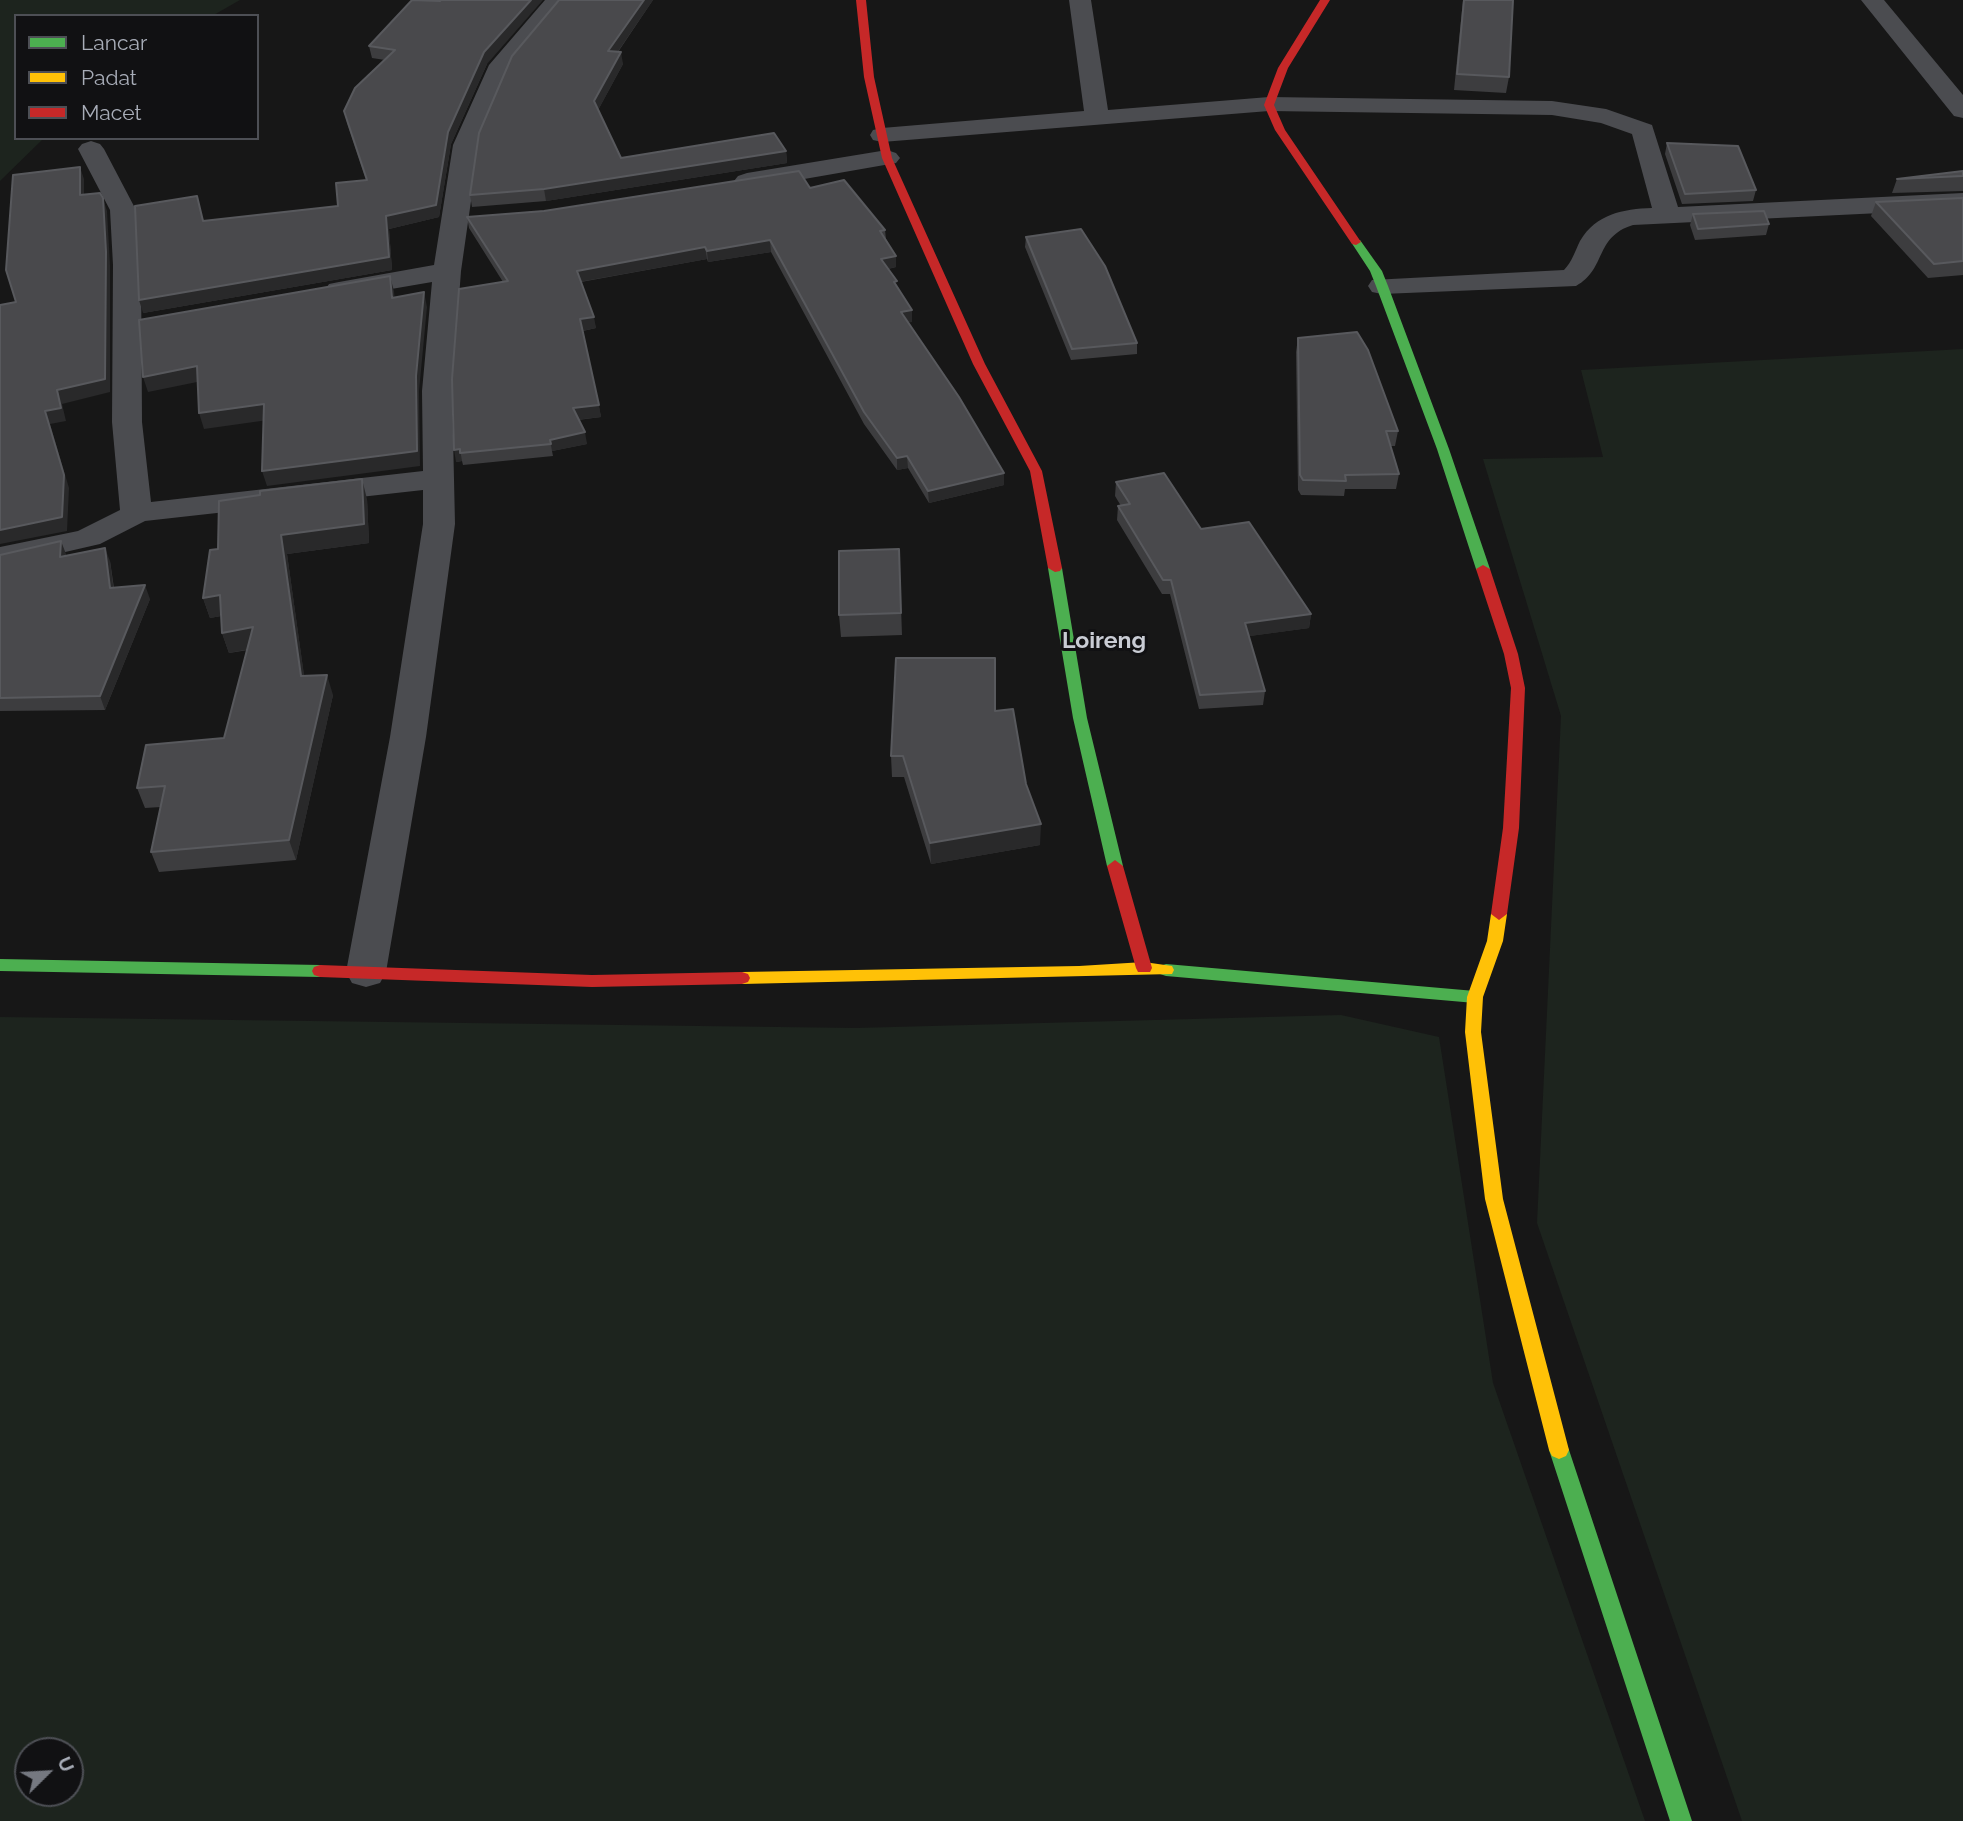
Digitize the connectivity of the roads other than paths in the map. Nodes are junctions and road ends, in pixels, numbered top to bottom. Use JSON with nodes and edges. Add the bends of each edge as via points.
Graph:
{"nodes":[{"id":1,"x":557,"y":0,"type":"edge"},
{"id":2,"x":861,"y":0,"type":"edge"},
{"id":3,"x":1080,"y":0,"type":"edge"},
{"id":4,"x":1325,"y":0,"type":"edge"},
{"id":5,"x":1872,"y":0,"type":"edge"},
{"id":6,"x":1269,"y":104,"type":"junction"},
{"id":7,"x":1963,"y":111,"type":"edge"},
{"id":8,"x":1097,"y":117,"type":"junction"},
{"id":9,"x":884,"y":147,"type":"junction"},
{"id":10,"x":91,"y":149,"type":"dead end"},
{"id":11,"x":721,"y":185,"type":"edge"},
{"id":12,"x":1963,"y":201,"type":"edge"},
{"id":13,"x":1667,"y":214,"type":"junction"},
{"id":14,"x":447,"y":271,"type":"junction"},
{"id":15,"x":1382,"y":286,"type":"junction"},
{"id":16,"x":314,"y":294,"type":"edge"},
{"id":17,"x":438,"y":479,"type":"junction"},
{"id":18,"x":136,"y":513,"type":"junction"},
{"id":19,"x":0,"y":557,"type":"edge"},
{"id":20,"x":0,"y":965,"type":"edge"},
{"id":21,"x":1144,"y":968,"type":"junction"},
{"id":22,"x":366,"y":972,"type":"junction"},
{"id":23,"x":1475,"y":997,"type":"junction"},
{"id":24,"x":1681,"y":1821,"type":"edge"}],
"edges":[{"from":1,"to":14,"type":"street","via":[[500,65],[466,145],[468,218]]},
{"from":2,"to":9,"type":"street","via":[[869,77]]},
{"from":3,"to":8,"type":"street"},
{"from":4,"to":6,"type":"street","via":[[1301,34]]},
{"from":5,"to":7,"type":"street"},
{"from":6,"to":8,"type":"street"},
{"from":6,"to":13,"type":"street","via":[[1552,108],[1606,116],[1643,130]]},
{"from":6,"to":15,"type":"street","via":[[1280,130]]},
{"from":8,"to":9,"type":"street"},
{"from":9,"to":11,"type":"street"},
{"from":9,"to":21,"type":"street","via":[[979,364],[1036,471],[1092,786]]},
{"from":10,"to":18,"type":"street","via":[[123,211],[140,325],[127,422]]},
{"from":12,"to":13,"type":"street"},
{"from":13,"to":15,"type":"street","via":[[1630,217],[1606,226],[1578,274],[1566,280]]},
{"from":14,"to":16,"type":"street"},
{"from":14,"to":17,"type":"street","via":[[437,391]]},
{"from":15,"to":23,"type":"street","via":[[1443,449],[1511,654],[1518,688],[1510,841],[1495,941]]},
{"from":17,"to":18,"type":"street"},
{"from":17,"to":22,"type":"street","via":[[439,524],[408,737]]},
{"from":18,"to":19,"type":"street","via":[[101,534]]},
{"from":20,"to":22,"type":"street"},
{"from":21,"to":22,"type":"street","via":[[592,981]]},
{"from":21,"to":23,"type":"street"},
{"from":23,"to":24,"type":"street","via":[[1473,1032],[1494,1199],[1543,1398]]}]}
